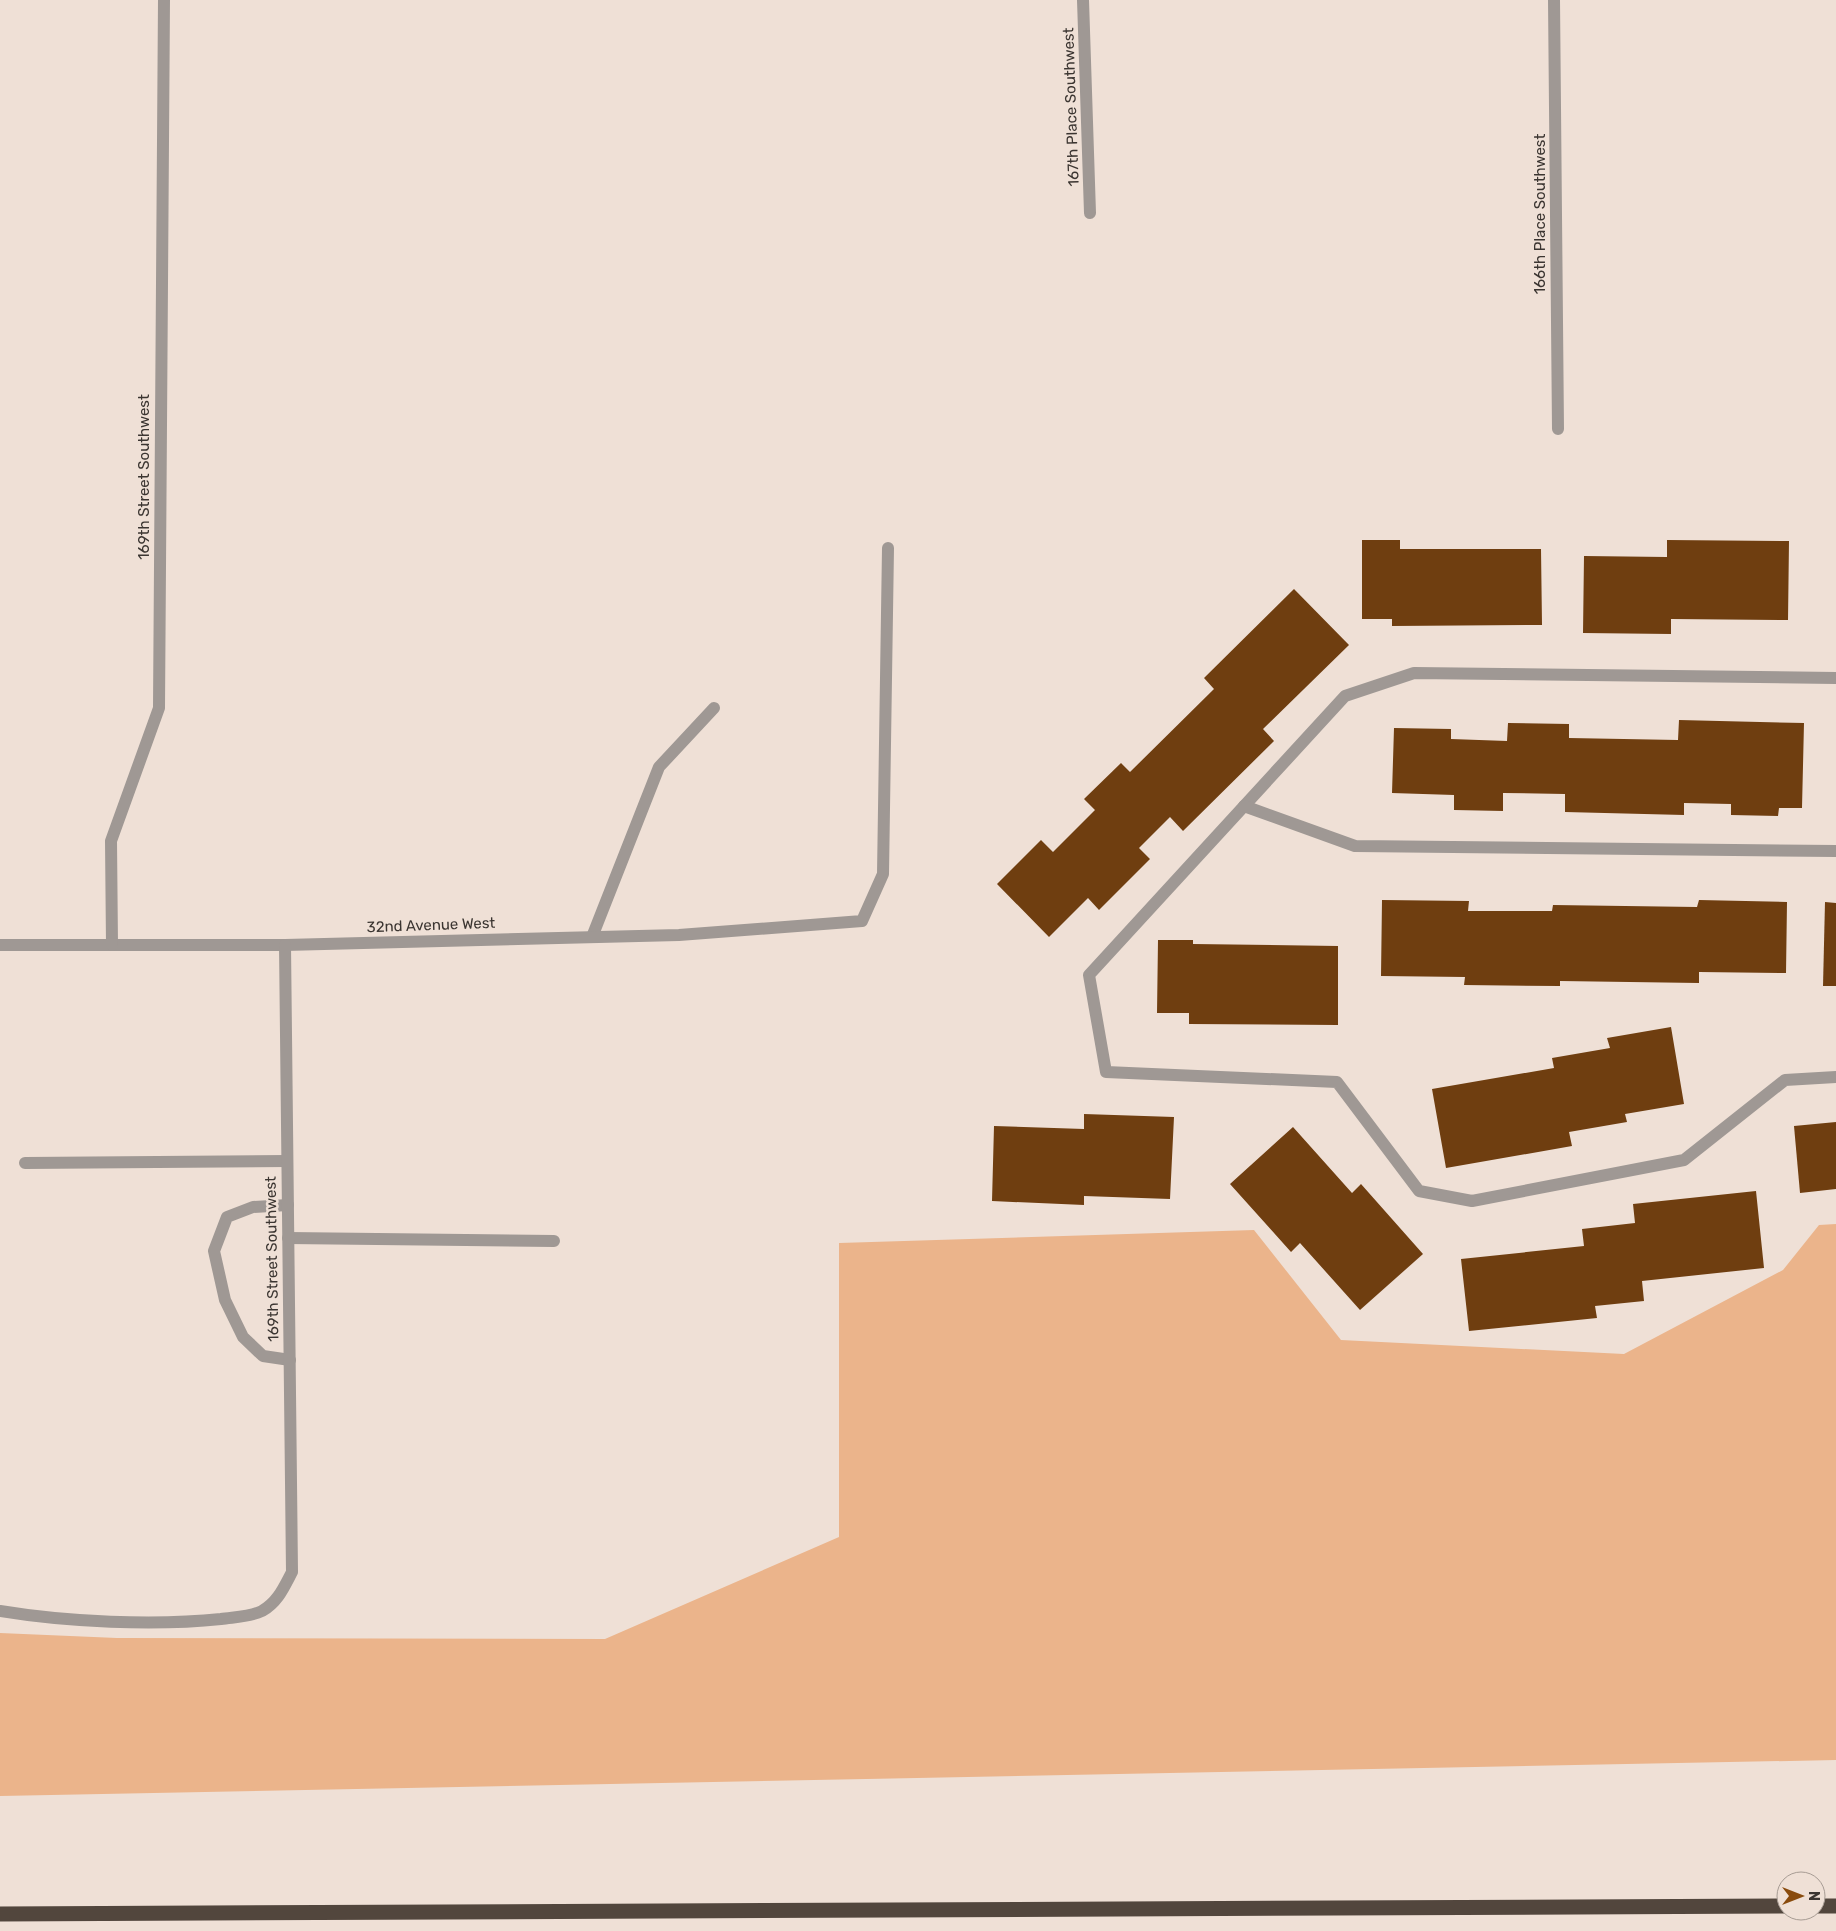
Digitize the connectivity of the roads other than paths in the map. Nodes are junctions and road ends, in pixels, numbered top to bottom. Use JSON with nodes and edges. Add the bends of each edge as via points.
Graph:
{"nodes":[{"id":1,"x":164,"y":0,"type":"edge"},
{"id":2,"x":1083,"y":0,"type":"edge"},
{"id":3,"x":1554,"y":0,"type":"edge"},
{"id":4,"x":1090,"y":213,"type":"dead end"},
{"id":5,"x":1558,"y":429,"type":"dead end"},
{"id":6,"x":888,"y":548,"type":"dead end"},
{"id":7,"x":1836,"y":678,"type":"edge"},
{"id":8,"x":714,"y":708,"type":"dead end"},
{"id":9,"x":1244,"y":806,"type":"junction"},
{"id":10,"x":1836,"y":851,"type":"edge"},
{"id":11,"x":592,"y":937,"type":"junction"},
{"id":12,"x":0,"y":945,"type":"edge"},
{"id":13,"x":112,"y":945,"type":"junction"},
{"id":14,"x":285,"y":945,"type":"junction"},
{"id":15,"x":1836,"y":1077,"type":"edge"},
{"id":16,"x":287,"y":1161,"type":"junction"},
{"id":17,"x":25,"y":1163,"type":"dead end"},
{"id":18,"x":288,"y":1205,"type":"junction"},
{"id":19,"x":288,"y":1238,"type":"junction"},
{"id":20,"x":554,"y":1241,"type":"dead end"},
{"id":21,"x":290,"y":1360,"type":"junction"},
{"id":22,"x":0,"y":1611,"type":"edge"},
{"id":23,"x":1776,"y":1906,"type":"edge"},
{"id":24,"x":0,"y":1914,"type":"edge"}],
"edges":[{"from":1,"to":13,"type":"street","name":"169th Street Southwest","via":[[158,708],[111,841]]},
{"from":2,"to":4,"type":"street","name":"167th Place Southwest"},
{"from":3,"to":5,"type":"street","name":"166th Place Southwest"},
{"from":6,"to":11,"type":"street","name":"32nd Avenue West","via":[[883,874],[862,921],[679,935]]},
{"from":7,"to":9,"type":"street","via":[[1414,673],[1344,696]]},
{"from":8,"to":11,"type":"street","via":[[658,768]]},
{"from":9,"to":10,"type":"street","via":[[1356,846]]},
{"from":9,"to":15,"type":"street","via":[[1089,975],[1106,1072],[1337,1082],[1419,1191],[1472,1201],[1684,1160],[1785,1080]]},
{"from":11,"to":14,"type":"street","name":"32nd Avenue West"},
{"from":12,"to":13,"type":"street","name":"32nd Avenue West"},
{"from":13,"to":14,"type":"street","name":"32nd Avenue West"},
{"from":14,"to":16,"type":"street","name":"169th Street Southwest"},
{"from":16,"to":17,"type":"street"},
{"from":16,"to":18,"type":"street","name":"169th Street Southwest"},
{"from":18,"to":19,"type":"street","name":"169th Street Southwest"},
{"from":18,"to":21,"type":"street","via":[[252,1207],[227,1217],[214,1251],[225,1300],[243,1338],[264,1356]]},
{"from":19,"to":20,"type":"street"},
{"from":19,"to":21,"type":"street","name":"169th Street Southwest"},
{"from":21,"to":22,"type":"street","name":"169th Street Southwest","via":[[292,1572],[279,1597],[262,1611],[243,1616],[155,1623]]},
{"from":23,"to":24,"type":"highway"}]}
